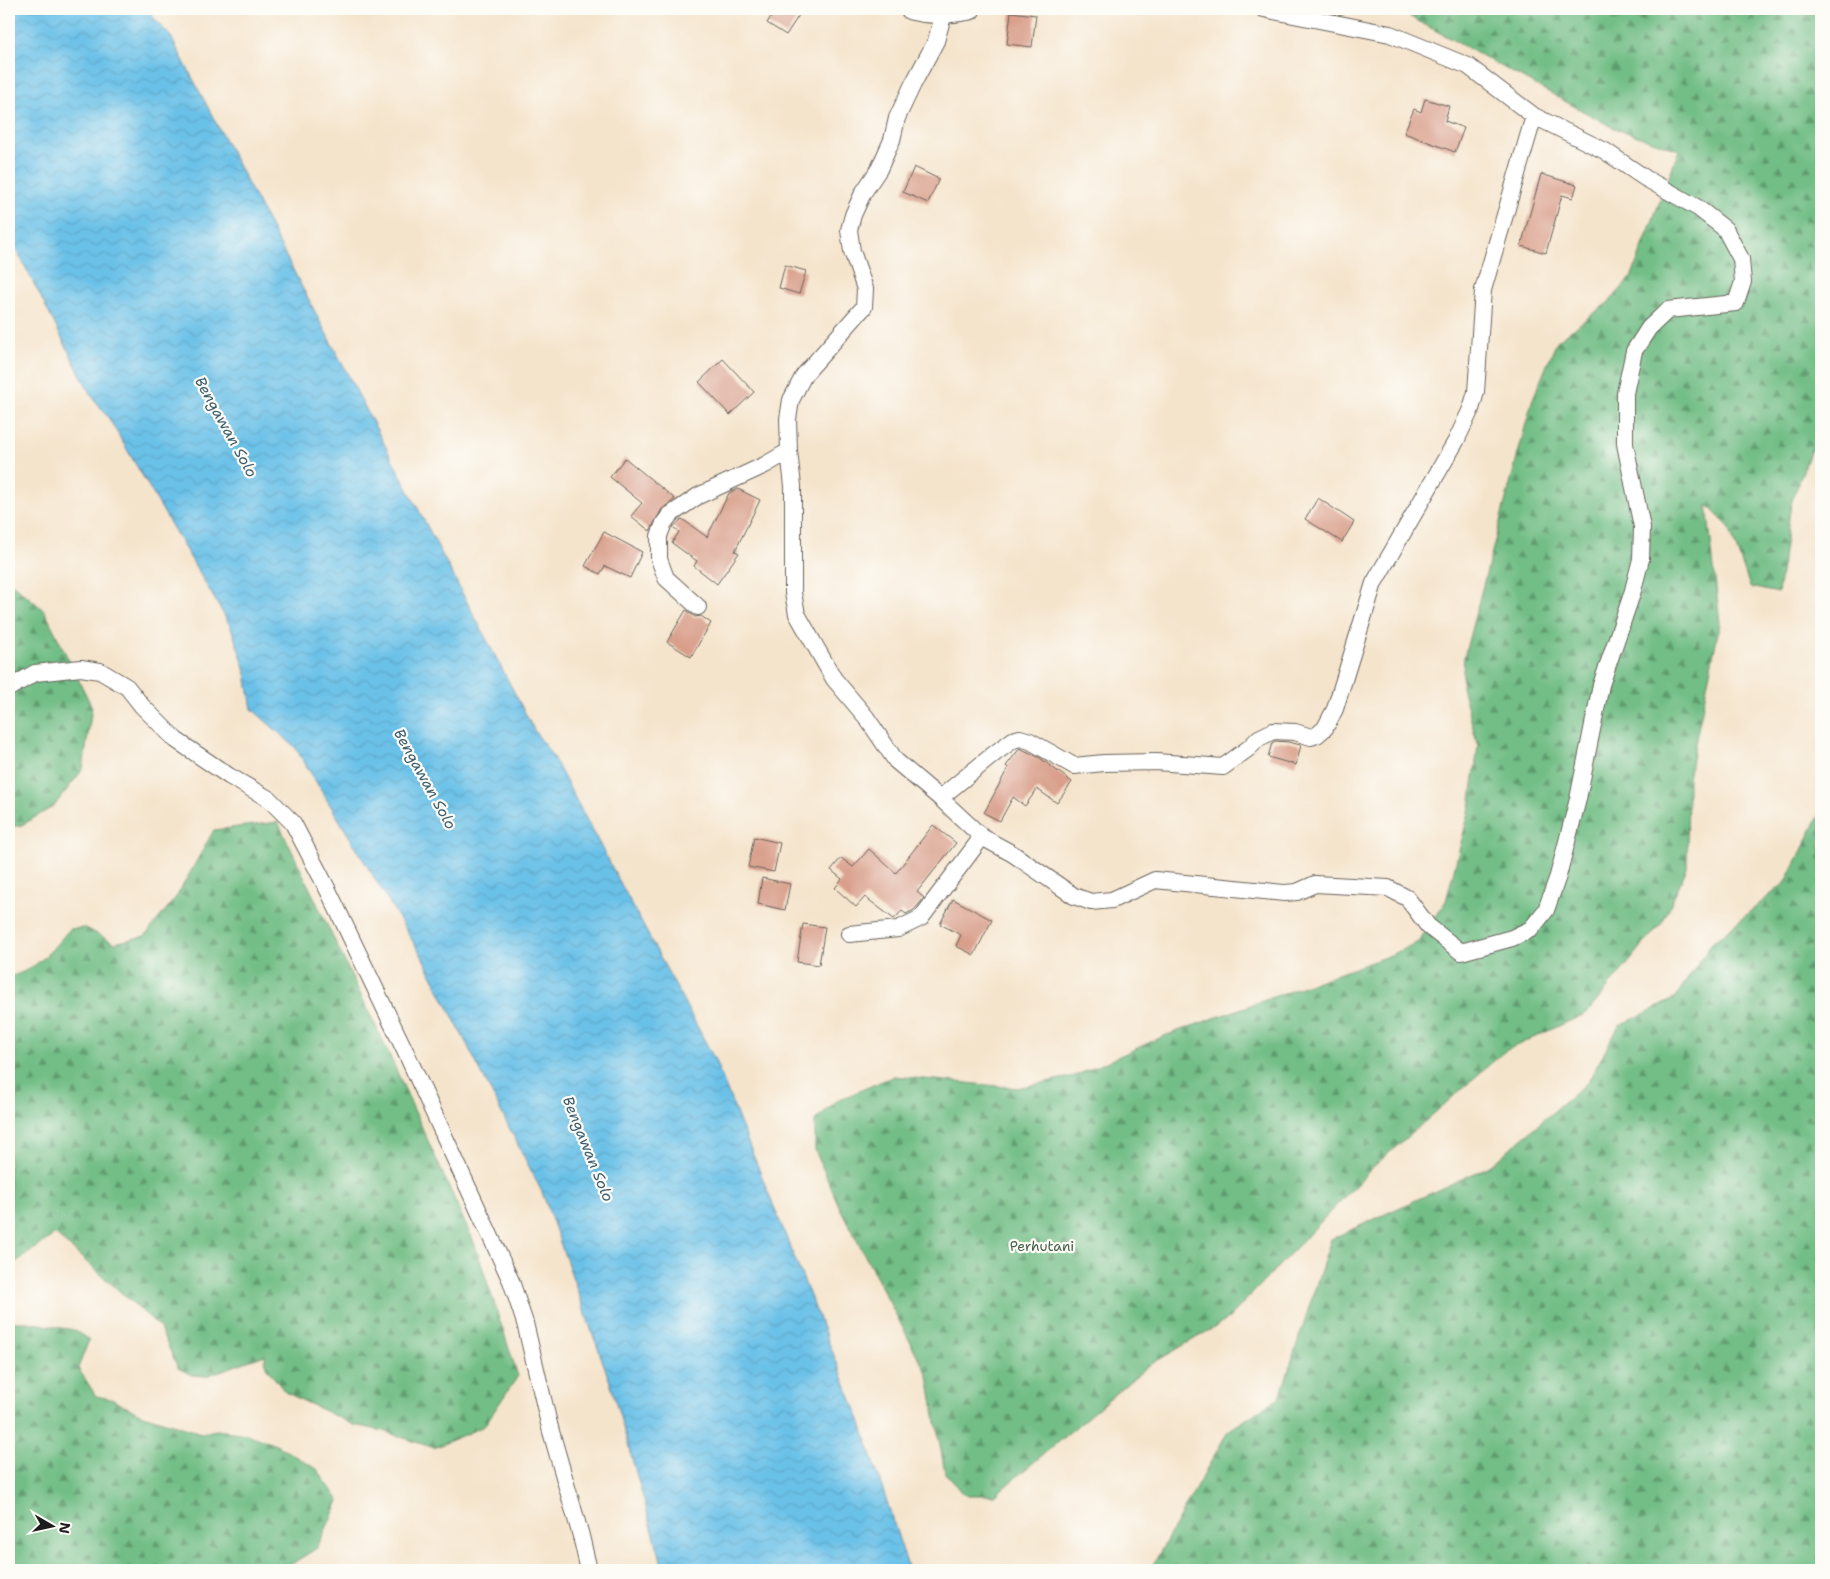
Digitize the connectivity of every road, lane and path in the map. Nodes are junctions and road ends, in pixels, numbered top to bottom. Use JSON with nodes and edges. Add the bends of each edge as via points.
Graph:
{"nodes":[{"id":1,"x":911,"y":9,"type":"edge"},
{"id":2,"x":970,"y":9,"type":"edge"},
{"id":3,"x":1264,"y":9,"type":"edge"},
{"id":4,"x":944,"y":13,"type":"junction"},
{"id":5,"x":1534,"y":116,"type":"junction"},
{"id":6,"x":789,"y":451,"type":"junction"},
{"id":7,"x":698,"y":608,"type":"dead end"},
{"id":8,"x":9,"y":688,"type":"edge"},
{"id":9,"x":940,"y":798,"type":"junction"},
{"id":10,"x":982,"y":837,"type":"junction"},
{"id":11,"x":849,"y":934,"type":"dead end"},
{"id":12,"x":589,"y":1570,"type":"edge"}],
"edges":[{"from":1,"to":4,"type":"street"},
{"from":2,"to":4,"type":"street"},
{"from":3,"to":5,"type":"street","via":[[1390,34],[1468,66]]},
{"from":4,"to":6,"type":"street","via":[[936,41],[897,118],[892,140],[879,169],[853,215],[849,230],[852,251],[865,289],[864,307],[804,376],[791,400]]},
{"from":5,"to":9,"type":"street","via":[[1483,290],[1476,392],[1471,409],[1456,441],[1374,582],[1335,709],[1325,728],[1311,737],[1273,731],[1223,767],[1156,762],[1074,766],[1020,738],[994,754]]},
{"from":5,"to":10,"type":"street","via":[[1605,151],[1698,208],[1725,229],[1741,259],[1743,282],[1736,303],[1668,310],[1649,328],[1634,351],[1625,393],[1625,444],[1642,527],[1640,559],[1632,594],[1601,685],[1569,838],[1546,910],[1531,929],[1512,938],[1461,952],[1428,926],[1407,898],[1388,888],[1315,884],[1297,892],[1284,893],[1155,880],[1112,900],[1091,902],[1074,896]]},
{"from":6,"to":7,"type":"street","via":[[698,496],[670,515],[664,524],[659,536],[659,559],[666,578]]},
{"from":6,"to":9,"type":"street","via":[[796,614],[834,679],[866,717],[896,761]]},
{"from":8,"to":12,"type":"street","via":[[35,673],[82,668],[100,671],[127,687],[176,740],[269,799],[293,823],[408,1057],[511,1281],[525,1323]]},
{"from":9,"to":10,"type":"street"},
{"from":10,"to":11,"type":"street","via":[[922,918],[898,929]]}]}
